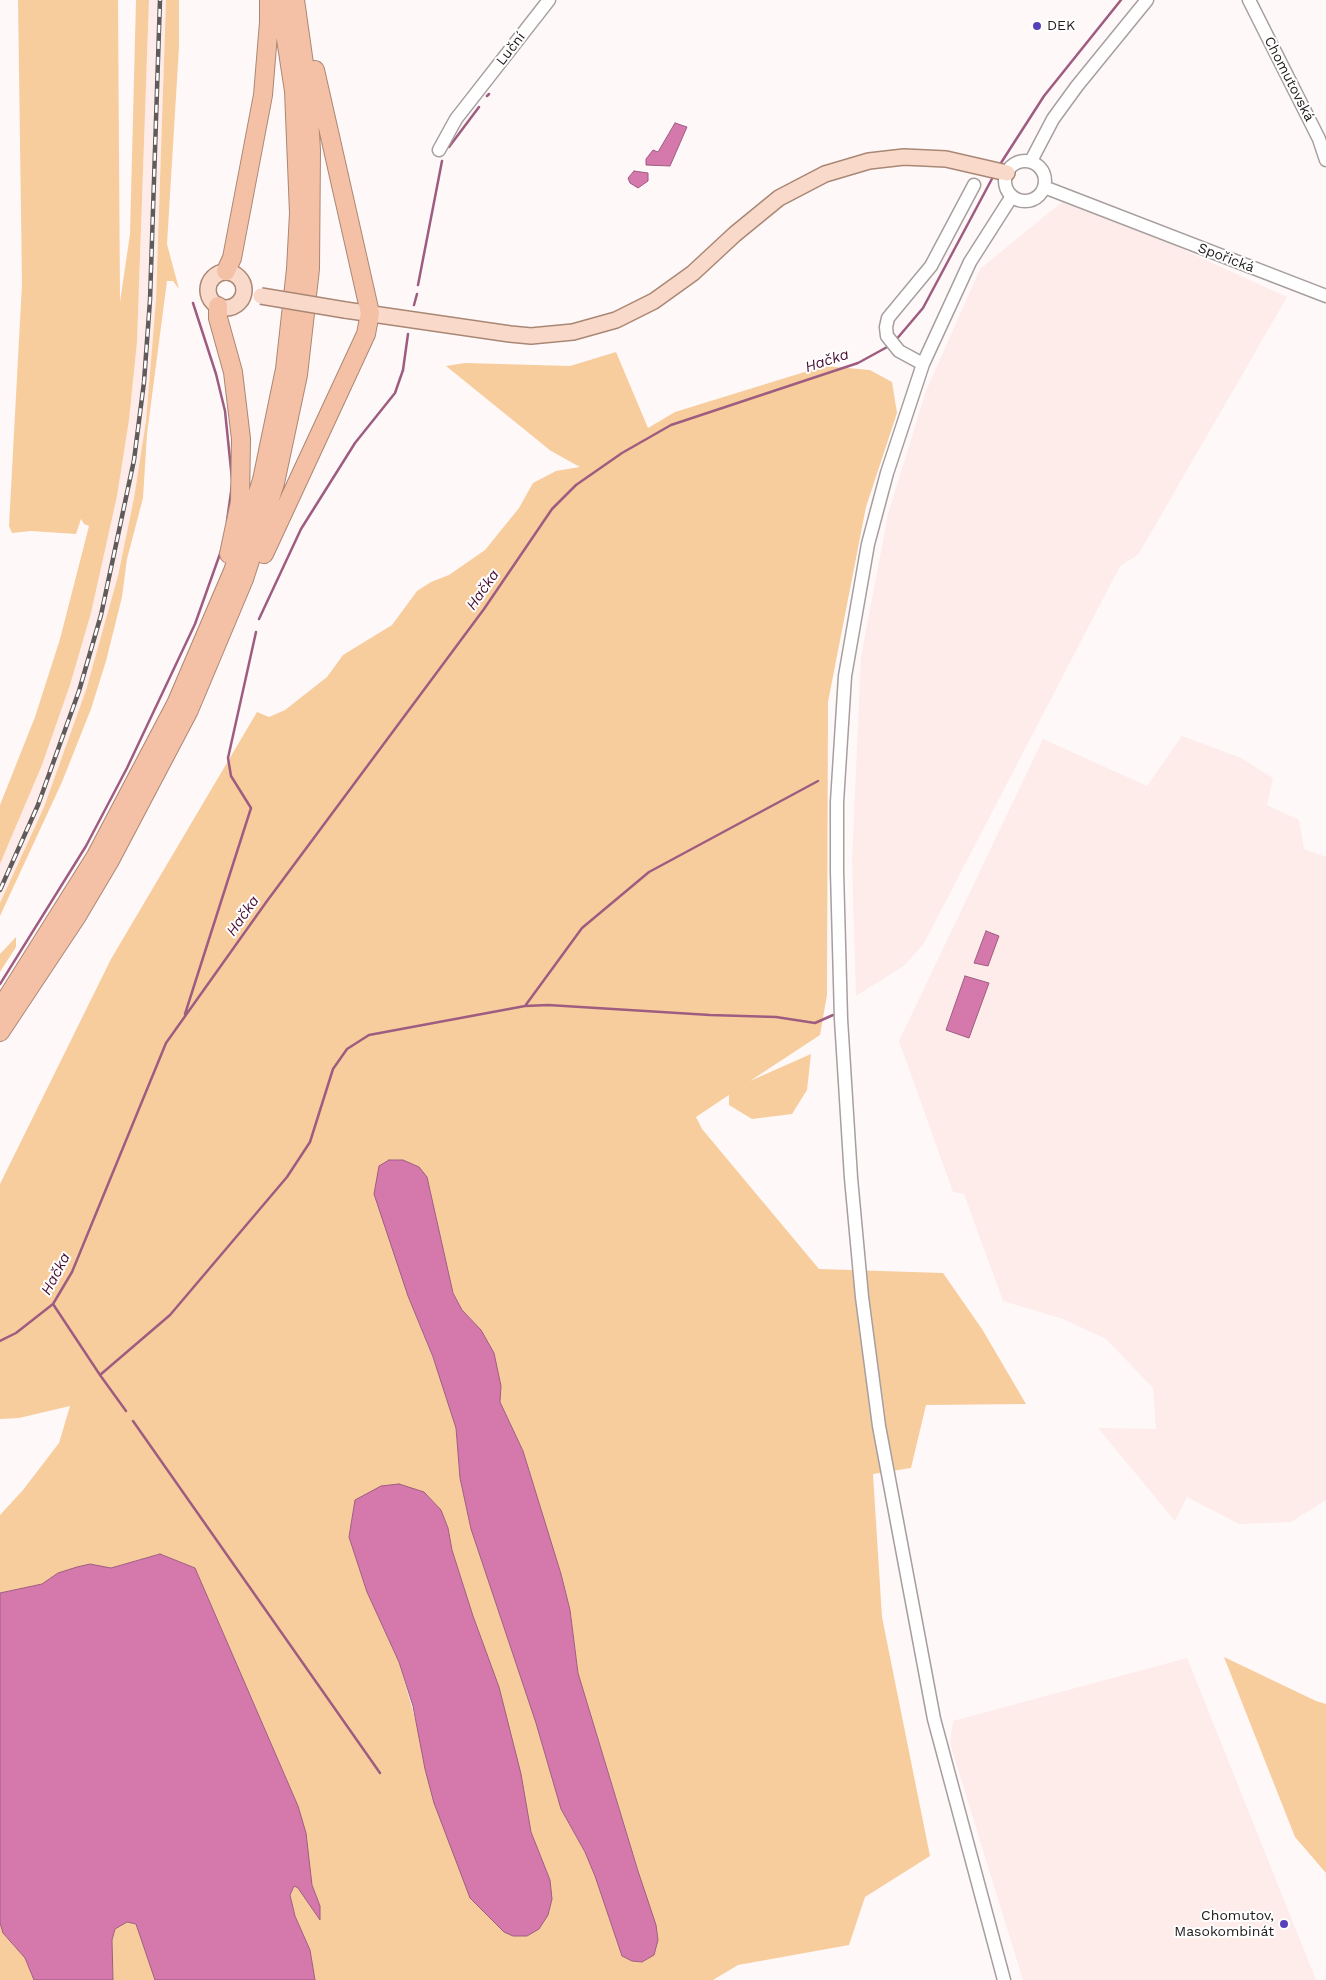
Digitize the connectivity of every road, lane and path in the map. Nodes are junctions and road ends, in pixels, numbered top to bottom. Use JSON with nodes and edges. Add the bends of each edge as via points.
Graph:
{"nodes":[{"id":1,"x":269,"y":0,"type":"edge"},
{"id":2,"x":280,"y":0,"type":"edge"},
{"id":3,"x":294,"y":0,"type":"edge"},
{"id":4,"x":302,"y":0,"type":"edge"},
{"id":5,"x":549,"y":0,"type":"edge"},
{"id":6,"x":1146,"y":0,"type":"edge"},
{"id":7,"x":1249,"y":0,"type":"edge"},
{"id":8,"x":439,"y":150,"type":"dead end"},
{"id":9,"x":1326,"y":160,"type":"edge"},
{"id":10,"x":1030,"y":161,"type":"junction"},
{"id":11,"x":1005,"y":172,"type":"junction"},
{"id":12,"x":974,"y":185,"type":"dead end"},
{"id":13,"x":1044,"y":187,"type":"junction"},
{"id":14,"x":1012,"y":196,"type":"junction"},
{"id":15,"x":226,"y":272,"type":"junction"},
{"id":16,"x":244,"y":293,"type":"junction"},
{"id":17,"x":1326,"y":296,"type":"edge"},
{"id":18,"x":218,"y":306,"type":"junction"},
{"id":19,"x":370,"y":313,"type":"junction"},
{"id":20,"x":923,"y":364,"type":"junction"},
{"id":21,"x":208,"y":650,"type":"junction"},
{"id":22,"x":0,"y":1009,"type":"edge"},
{"id":23,"x":0,"y":1032,"type":"edge"},
{"id":24,"x":1004,"y":1980,"type":"edge"}],
"edges":[{"from":1,"to":15,"type":"highway","via":[[262,96],[232,258]]},
{"from":2,"to":21,"type":"highway","via":[[294,91],[299,213],[292,317],[274,426],[248,528]]},
{"from":3,"to":21,"type":"highway","via":[[307,85],[312,150],[310,269],[298,376],[275,484],[244,579]]},
{"from":4,"to":19,"type":"highway","via":[[323,110]]},
{"from":5,"to":8,"type":"street","name":"Luční","via":[[456,119]]},
{"from":6,"to":10,"type":"street","via":[[1077,86]]},
{"from":7,"to":9,"type":"street","name":"Chomutovská","via":[[1319,139]]},
{"from":10,"to":11,"type":"street","via":[[1014,164]]},
{"from":10,"to":13,"type":"street","via":[[1043,171]]},
{"from":11,"to":14,"type":"street","via":[[1006,186]]},
{"from":11,"to":19,"type":"main road","via":[[946,159],[904,157],[869,161],[824,174],[772,204],[693,273],[654,301],[616,320],[573,332],[531,336]]},
{"from":12,"to":20,"type":"street","via":[[932,266],[888,318],[887,336],[899,351]]},
{"from":13,"to":14,"type":"street","via":[[1033,199],[1022,201]]},
{"from":13,"to":17,"type":"street","name":"Spořická"},
{"from":14,"to":20,"type":"street","via":[[970,262]]},
{"from":15,"to":16,"type":"main road","via":[[240,278]]},
{"from":15,"to":18,"type":"main road","via":[[215,275],[209,284],[209,297]]},
{"from":16,"to":18,"type":"main road","via":[[237,304],[224,308]]},
{"from":16,"to":19,"type":"main road","bridge":true},
{"from":18,"to":21,"type":"highway","via":[[218,318],[233,372],[242,471],[240,502],[227,563],[206,620]]},
{"from":19,"to":21,"type":"highway","via":[[366,334],[228,638]]},
{"from":20,"to":24,"type":"street","via":[[887,472],[868,544],[845,676],[837,802],[841,1020],[862,1297],[881,1436],[934,1719]]},
{"from":21,"to":22,"type":"highway","via":[[176,704],[126,804]]},
{"from":21,"to":23,"type":"highway","via":[[189,710],[109,862]]}]}
